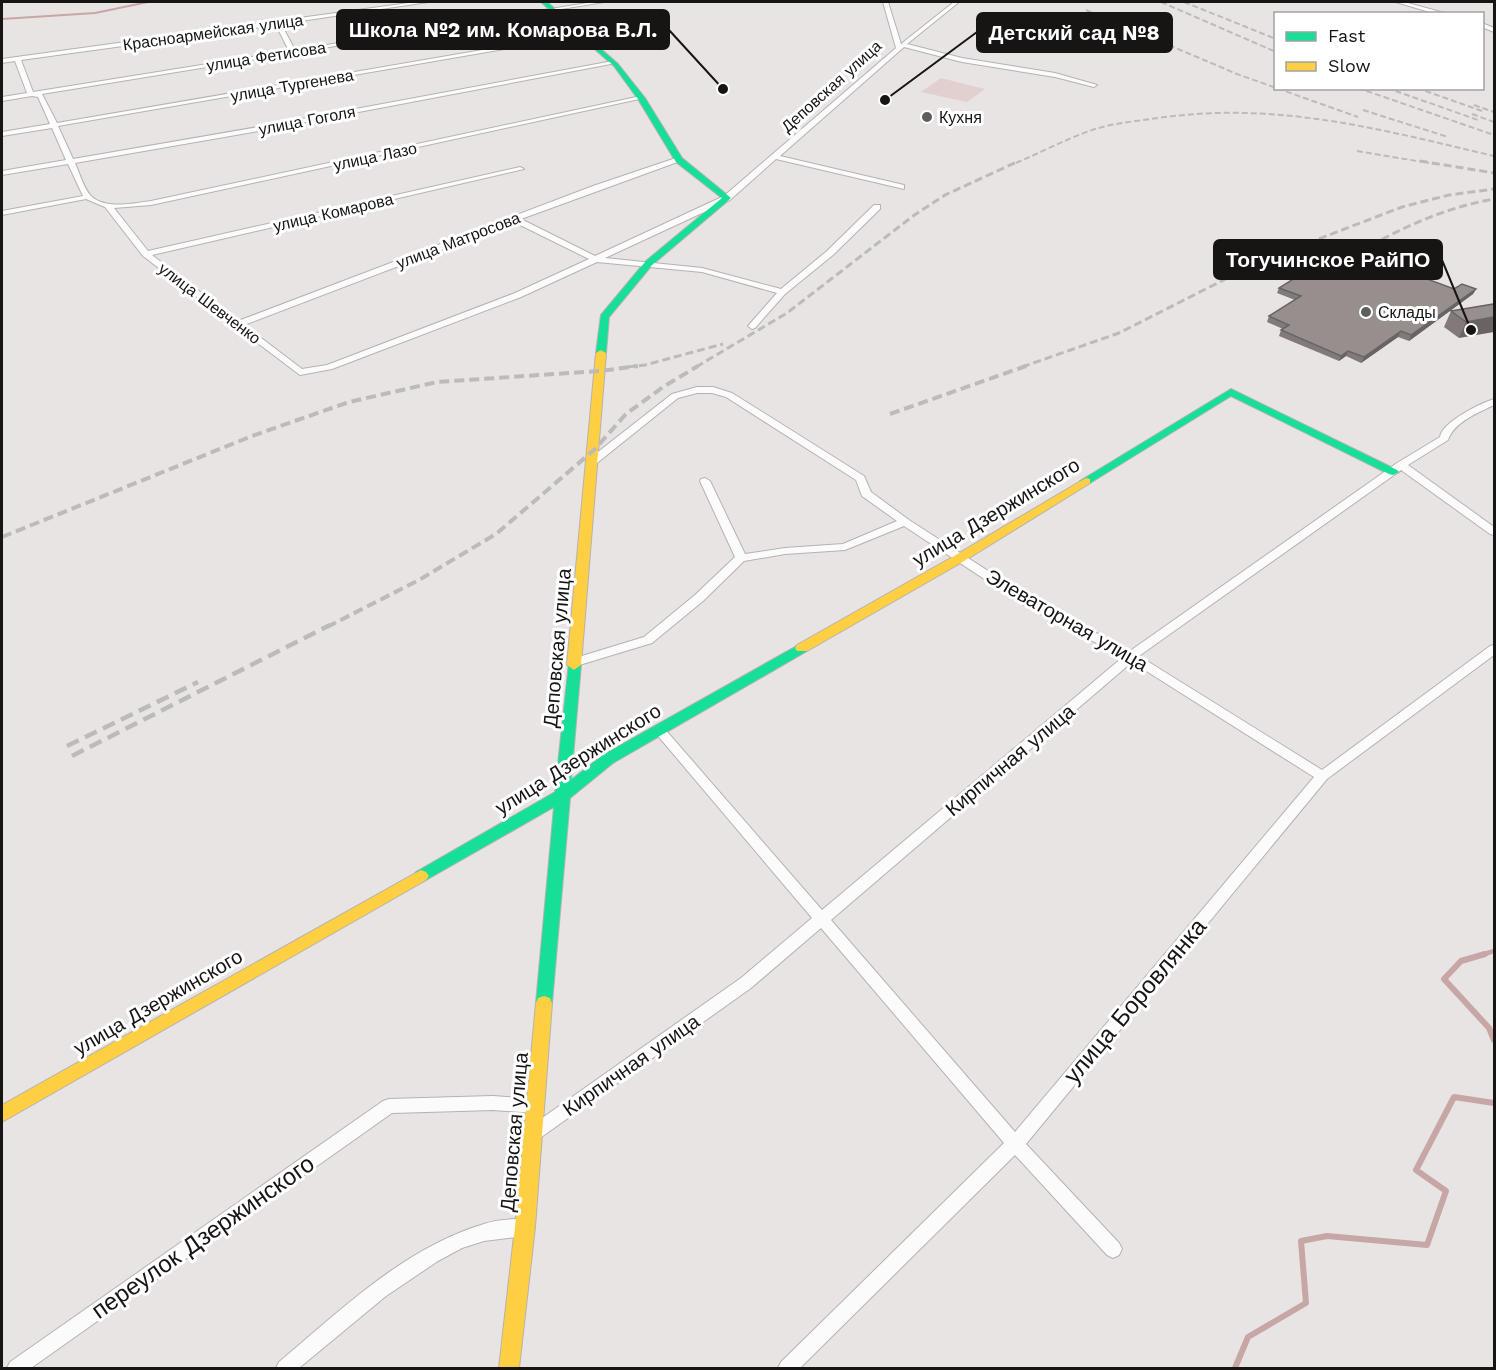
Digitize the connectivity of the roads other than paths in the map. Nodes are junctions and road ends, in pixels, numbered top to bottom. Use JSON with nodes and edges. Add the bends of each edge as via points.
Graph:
{"nodes":[{"id":1,"x":425,"y":2,"type":"edge"},
{"id":2,"x":601,"y":2,"type":"edge"},
{"id":3,"x":885,"y":2,"type":"edge"},
{"id":4,"x":957,"y":2,"type":"edge"},
{"id":5,"x":1399,"y":2,"type":"edge"},
{"id":6,"x":549,"y":5,"type":"edge"},
{"id":7,"x":1437,"y":12,"type":"edge"},
{"id":8,"x":278,"y":23,"type":"junction"},
{"id":9,"x":582,"y":35,"type":"junction"},
{"id":10,"x":901,"y":46,"type":"junction"},
{"id":11,"x":293,"y":52,"type":"junction"},
{"id":12,"x":17,"y":59,"type":"junction"},
{"id":13,"x":2,"y":61,"type":"edge"},
{"id":14,"x":613,"y":63,"type":"junction"},
{"id":15,"x":1094,"y":85,"type":"dead end"},
{"id":16,"x":31,"y":94,"type":"junction"},
{"id":17,"x":641,"y":98,"type":"junction"},
{"id":18,"x":2,"y":99,"type":"edge"},
{"id":19,"x":56,"y":124,"type":"junction"},
{"id":20,"x":2,"y":134,"type":"edge"},
{"id":21,"x":776,"y":157,"type":"junction"},
{"id":22,"x":72,"y":160,"type":"junction"},
{"id":23,"x":679,"y":160,"type":"junction"},
{"id":24,"x":520,"y":170,"type":"dead end"},
{"id":25,"x":2,"y":173,"type":"edge"},
{"id":26,"x":901,"y":187,"type":"dead end"},
{"id":27,"x":87,"y":197,"type":"junction"},
{"id":28,"x":727,"y":198,"type":"junction"},
{"id":29,"x":108,"y":206,"type":"junction"},
{"id":30,"x":877,"y":207,"type":"dead end"},
{"id":31,"x":2,"y":213,"type":"edge"},
{"id":32,"x":515,"y":219,"type":"junction"},
{"id":33,"x":146,"y":254,"type":"junction"},
{"id":34,"x":595,"y":260,"type":"junction"},
{"id":35,"x":649,"y":263,"type":"junction"},
{"id":36,"x":782,"y":292,"type":"junction"},
{"id":37,"x":237,"y":324,"type":"junction"},
{"id":38,"x":752,"y":326,"type":"dead end"},
{"id":39,"x":329,"y":367,"type":"joint"},
{"id":40,"x":1494,"y":402,"type":"edge"},
{"id":41,"x":593,"y":461,"type":"junction"},
{"id":42,"x":1397,"y":468,"type":"junction"},
{"id":43,"x":705,"y":481,"type":"dead end"},
{"id":44,"x":905,"y":522,"type":"junction"},
{"id":45,"x":1494,"y":532,"type":"edge"},
{"id":46,"x":741,"y":558,"type":"junction"},
{"id":47,"x":960,"y":558,"type":"junction"},
{"id":48,"x":1494,"y":649,"type":"edge"},
{"id":49,"x":1131,"y":656,"type":"junction"},
{"id":50,"x":576,"y":662,"type":"junction"},
{"id":51,"x":658,"y":730,"type":"junction"},
{"id":52,"x":1322,"y":776,"type":"junction"},
{"id":53,"x":564,"y":794,"type":"junction"},
{"id":54,"x":821,"y":920,"type":"junction"},
{"id":55,"x":536,"y":1106,"type":"junction"},
{"id":56,"x":2,"y":1114,"type":"edge"},
{"id":57,"x":533,"y":1134,"type":"junction"},
{"id":58,"x":1016,"y":1144,"type":"junction"},
{"id":59,"x":525,"y":1227,"type":"junction"},
{"id":60,"x":1113,"y":1249,"type":"dead end"},
{"id":61,"x":16,"y":1368,"type":"edge"},
{"id":62,"x":285,"y":1368,"type":"edge"},
{"id":63,"x":509,"y":1368,"type":"edge"},
{"id":64,"x":788,"y":1368,"type":"edge"}],
"edges":[{"from":1,"to":8,"type":"street","name":"Красноармейская улица"},
{"from":2,"to":6,"type":"street","name":"улица Фетисова"},
{"from":3,"to":10,"type":"street"},
{"from":4,"to":10,"type":"street","name":"Деповская улица"},
{"from":5,"to":7,"type":"street"},
{"from":6,"to":9,"type":"street"},
{"from":6,"to":11,"type":"street","name":"улица Фетисова"},
{"from":8,"to":11,"type":"street"},
{"from":8,"to":12,"type":"street","name":"Красноармейская улица"},
{"from":9,"to":14,"type":"street"},
{"from":9,"to":19,"type":"street","name":"улица Тургенева"},
{"from":10,"to":15,"type":"street"},
{"from":10,"to":21,"type":"street","name":"Деповская улица"},
{"from":11,"to":16,"type":"street","name":"улица Фетисова"},
{"from":12,"to":13,"type":"street","name":"Красноармейская улица"},
{"from":12,"to":16,"type":"street"},
{"from":14,"to":17,"type":"street"},
{"from":14,"to":22,"type":"street","name":"улица Гоголя"},
{"from":16,"to":18,"type":"street","name":"улица Фетисова"},
{"from":16,"to":19,"type":"street","via":[[41,96]]},
{"from":17,"to":23,"type":"street"},
{"from":17,"to":29,"type":"street","name":"улица Лазо","via":[[151,203]]},
{"from":19,"to":20,"type":"street","name":"улица Тургенева"},
{"from":19,"to":22,"type":"street"},
{"from":21,"to":26,"type":"street"},
{"from":21,"to":28,"type":"street","name":"Деповская улица"},
{"from":22,"to":25,"type":"street","name":"улица Гоголя"},
{"from":22,"to":27,"type":"street"},
{"from":23,"to":28,"type":"street"},
{"from":23,"to":32,"type":"street","name":"улица Матросова"},
{"from":24,"to":33,"type":"street","name":"улица Комарова"},
{"from":27,"to":29,"type":"street"},
{"from":27,"to":31,"type":"street"},
{"from":28,"to":34,"type":"street","name":"Деповская улица"},
{"from":28,"to":35,"type":"street","name":"Деповская улица"},
{"from":29,"to":33,"type":"street","name":"улица Шевченко"},
{"from":30,"to":36,"type":"street"},
{"from":32,"to":34,"type":"street"},
{"from":32,"to":37,"type":"street","name":"улица Матросова"},
{"from":33,"to":37,"type":"street","name":"улица Шевченко"},
{"from":34,"to":35,"type":"street"},
{"from":34,"to":39,"type":"street","name":"Деповская улица","via":[[518,295]]},
{"from":35,"to":36,"type":"street","via":[[702,270]]},
{"from":35,"to":41,"type":"street","name":"Деповская улица","via":[[604,317]]},
{"from":36,"to":38,"type":"street"},
{"from":37,"to":39,"type":"street","name":"улица Шевченко","via":[[300,372]]},
{"from":40,"to":42,"type":"street","name":"Кирпичная улица","via":[[1453,425],[1445,438]]},
{"from":41,"to":44,"type":"street","name":"Элеваторная улица","via":[[675,396],[712,390],[729,395],[860,478],[866,494]]},
{"from":41,"to":50,"type":"street","name":"Деповская улица"},
{"from":42,"to":45,"type":"street"},
{"from":42,"to":47,"type":"street","name":"улица Дзержинского","via":[[1231,392]]},
{"from":42,"to":49,"type":"street","name":"Кирпичная улица"},
{"from":43,"to":46,"type":"street"},
{"from":44,"to":46,"type":"street","via":[[845,547],[785,550]]},
{"from":44,"to":47,"type":"street","name":"Элеваторная улица"},
{"from":46,"to":50,"type":"street","via":[[648,640]]},
{"from":47,"to":49,"type":"street","name":"Элеваторная улица","via":[[1026,601]]},
{"from":47,"to":51,"type":"street","name":"улица Дзержинского"},
{"from":48,"to":52,"type":"street","name":"улица Боровлянка"},
{"from":49,"to":52,"type":"street","name":"Элеваторная улица"},
{"from":49,"to":54,"type":"street","name":"Кирпичная улица"},
{"from":50,"to":53,"type":"street","name":"Деповская улица"},
{"from":51,"to":53,"type":"street","name":"улица Дзержинского","via":[[608,759]]},
{"from":51,"to":54,"type":"street"},
{"from":52,"to":58,"type":"street","name":"улица Боровлянка"},
{"from":53,"to":55,"type":"street","name":"Деповская улица"},
{"from":53,"to":56,"type":"street","name":"улица Дзержинского"},
{"from":54,"to":57,"type":"street","name":"Кирпичная улица","via":[[746,983]]},
{"from":54,"to":58,"type":"street"},
{"from":55,"to":57,"type":"street","name":"Деповская улица"},
{"from":55,"to":61,"type":"street","name":"переулок Дзержинского","via":[[389,1106]]},
{"from":57,"to":59,"type":"street","name":"Деповская улица"},
{"from":58,"to":60,"type":"street"},
{"from":58,"to":64,"type":"street","name":"улица Боровлянка"},
{"from":59,"to":62,"type":"street","via":[[485,1232],[440,1251],[382,1290]]},
{"from":59,"to":63,"type":"street","name":"Деповская улица"}]}
